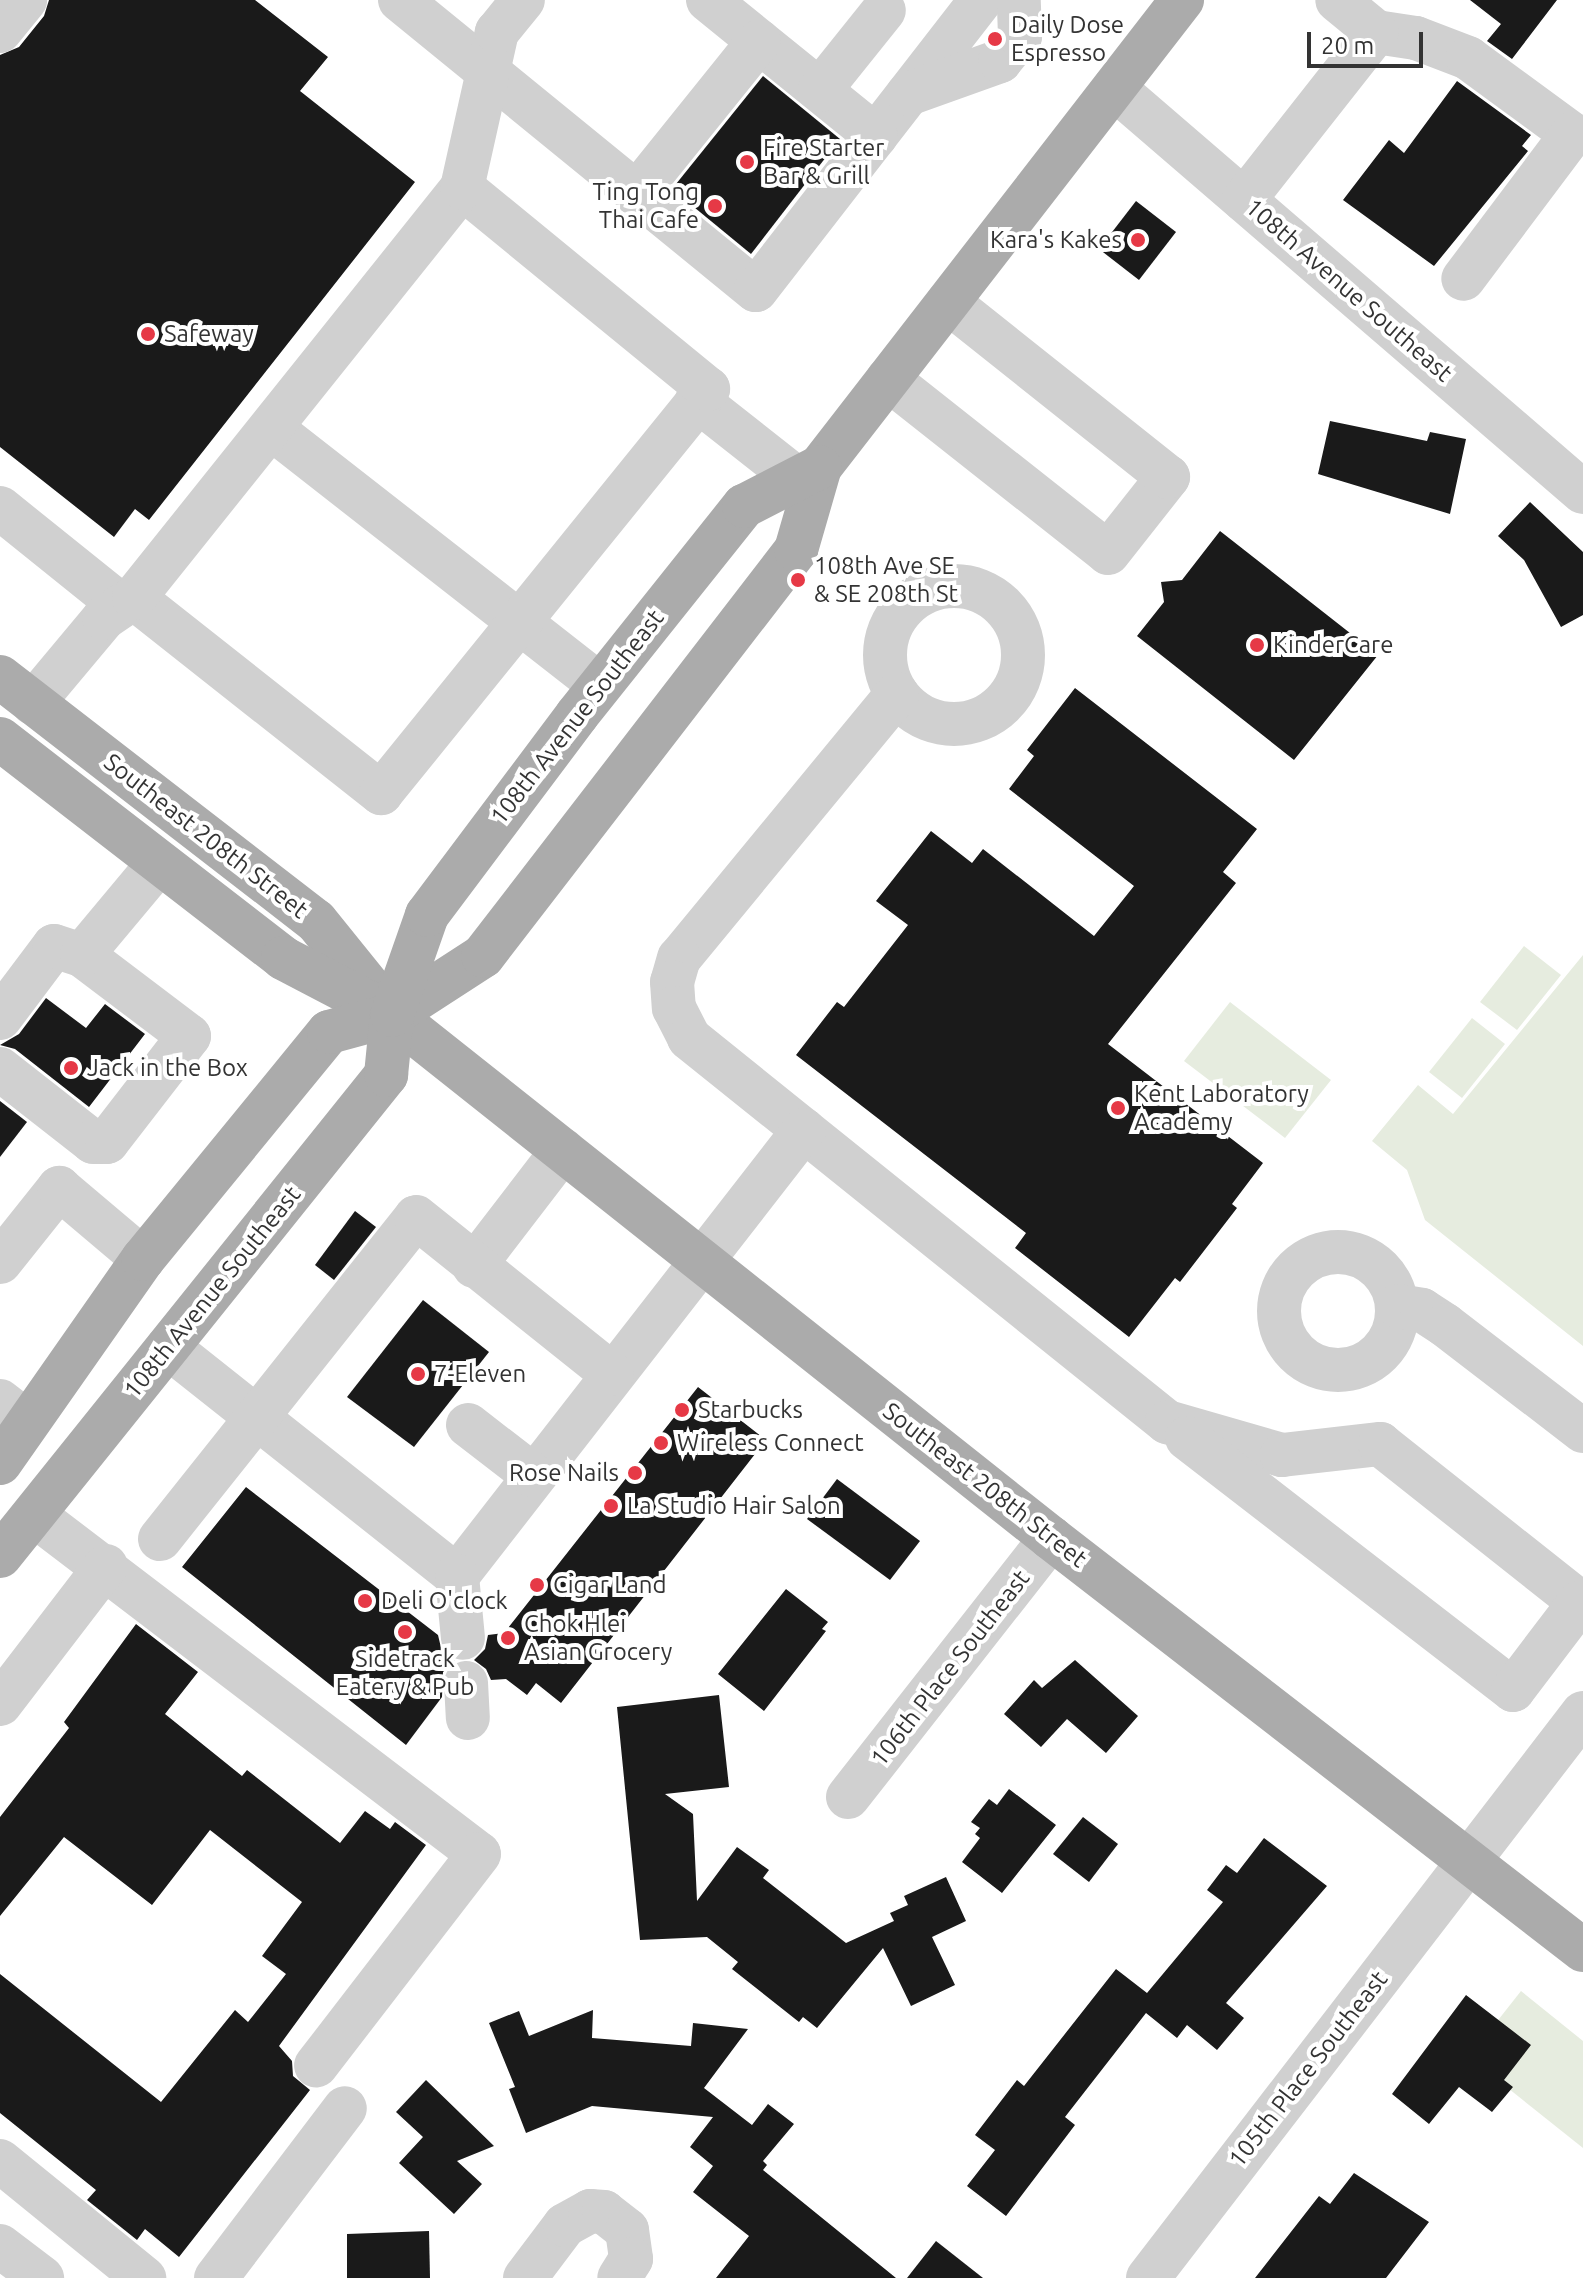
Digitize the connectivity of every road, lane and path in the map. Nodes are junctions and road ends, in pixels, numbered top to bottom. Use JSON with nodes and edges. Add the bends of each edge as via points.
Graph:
{"nodes":[{"id":1,"x":25,"y":0,"type":"edge"},
{"id":2,"x":400,"y":0,"type":"edge"},
{"id":3,"x":523,"y":0,"type":"edge"},
{"id":4,"x":708,"y":0,"type":"edge"},
{"id":5,"x":981,"y":0,"type":"edge"},
{"id":6,"x":1001,"y":0,"type":"edge"},
{"id":7,"x":1019,"y":0,"type":"edge"},
{"id":8,"x":1182,"y":0,"type":"edge"},
{"id":9,"x":1337,"y":0,"type":"edge"},
{"id":10,"x":884,"y":10,"type":"dead end"},
{"id":11,"x":0,"y":31,"type":"edge"},
{"id":12,"x":1376,"y":32,"type":"junction"},
{"id":13,"x":759,"y":41,"type":"junction"},
{"id":14,"x":939,"y":55,"type":"junction"},
{"id":15,"x":487,"y":72,"type":"junction"},
{"id":16,"x":1114,"y":88,"type":"junction"},
{"id":17,"x":820,"y":90,"type":"junction"},
{"id":18,"x":908,"y":94,"type":"junction"},
{"id":19,"x":876,"y":136,"type":"junction"},
{"id":20,"x":462,"y":188,"type":"junction"},
{"id":21,"x":636,"y":194,"type":"junction"},
{"id":22,"x":1244,"y":200,"type":"junction"},
{"id":23,"x":1463,"y":279,"type":"dead end"},
{"id":24,"x":948,"y":302,"type":"junction"},
{"id":25,"x":888,"y":379,"type":"junction"},
{"id":26,"x":697,"y":400,"type":"junction"},
{"id":27,"x":271,"y":428,"type":"junction"},
{"id":28,"x":808,"y":472,"type":"junction"},
{"id":29,"x":1583,"y":492,"type":"edge"},
{"id":30,"x":0,"y":508,"type":"edge"},
{"id":31,"x":128,"y":602,"type":"junction"},
{"id":32,"x":518,"y":624,"type":"junction"},
{"id":33,"x":600,"y":685,"type":"junction"},
{"id":34,"x":17,"y":690,"type":"edge"},
{"id":35,"x":897,"y":694,"type":"dead end"},
{"id":36,"x":1,"y":742,"type":"edge"},
{"id":37,"x":159,"y":863,"type":"junction"},
{"id":38,"x":82,"y":955,"type":"junction"},
{"id":39,"x":392,"y":1015,"type":"junction"},
{"id":40,"x":0,"y":1018,"type":"edge"},
{"id":41,"x":0,"y":1069,"type":"edge"},
{"id":42,"x":804,"y":1130,"type":"junction"},
{"id":43,"x":563,"y":1150,"type":"junction"},
{"id":44,"x":143,"y":1259,"type":"junction"},
{"id":45,"x":701,"y":1260,"type":"junction"},
{"id":46,"x":0,"y":1262,"type":"edge"},
{"id":47,"x":474,"y":1266,"type":"junction"},
{"id":48,"x":1398,"y":1306,"type":"dead end"},
{"id":49,"x":168,"y":1347,"type":"junction"},
{"id":50,"x":612,"y":1374,"type":"junction"},
{"id":51,"x":14,"y":1412,"type":"edge"},
{"id":52,"x":258,"y":1420,"type":"junction"},
{"id":53,"x":1167,"y":1422,"type":"junction"},
{"id":54,"x":468,"y":1425,"type":"dead end"},
{"id":55,"x":1583,"y":1431,"type":"edge"},
{"id":56,"x":0,"y":1463,"type":"edge"},
{"id":57,"x":534,"y":1476,"type":"junction"},
{"id":58,"x":34,"y":1515,"type":"junction"},
{"id":59,"x":1051,"y":1538,"type":"junction"},
{"id":60,"x":160,"y":1539,"type":"dead end"},
{"id":61,"x":0,"y":1556,"type":"edge"},
{"id":62,"x":106,"y":1566,"type":"junction"},
{"id":63,"x":457,"y":1576,"type":"junction"},
{"id":64,"x":1581,"y":1604,"type":"edge"},
{"id":65,"x":463,"y":1638,"type":"dead end"},
{"id":66,"x":0,"y":1704,"type":"edge"},
{"id":67,"x":1583,"y":1713,"type":"edge"},
{"id":68,"x":848,"y":1797,"type":"dead end"},
{"id":69,"x":1469,"y":1860,"type":"junction"},
{"id":70,"x":1583,"y":1950,"type":"edge"},
{"id":71,"x":316,"y":2066,"type":"dead end"},
{"id":72,"x":345,"y":2108,"type":"dead end"},
{"id":73,"x":0,"y":2161,"type":"edge"},
{"id":74,"x":0,"y":2246,"type":"edge"},
{"id":75,"x":42,"y":2278,"type":"edge"},
{"id":76,"x":144,"y":2278,"type":"edge"},
{"id":77,"x":216,"y":2278,"type":"edge"},
{"id":78,"x":525,"y":2278,"type":"edge"},
{"id":79,"x":619,"y":2278,"type":"edge"},
{"id":80,"x":1148,"y":2278,"type":"edge"}],
"edges":[{"from":1,"to":11,"type":"street"},
{"from":2,"to":15,"type":"street"},
{"from":3,"to":15,"type":"street","via":[[497,32]]},
{"from":4,"to":13,"type":"street"},
{"from":5,"to":14,"type":"street"},
{"from":6,"to":14,"type":"street","via":[[1001,8],[971,43]]},
{"from":7,"to":18,"type":"street","via":[[1020,36],[1000,61]]},
{"from":8,"to":16,"type":"main road","name":"108th Avenue Southeast"},
{"from":9,"to":12,"type":"street"},
{"from":10,"to":17,"type":"street"},
{"from":12,"to":22,"type":"street"},
{"from":12,"to":23,"type":"street","via":[[1416,38],[1468,58],[1572,134]]},
{"from":13,"to":17,"type":"street"},
{"from":13,"to":21,"type":"street"},
{"from":14,"to":18,"type":"street"},
{"from":15,"to":20,"type":"street"},
{"from":15,"to":21,"type":"street"},
{"from":16,"to":22,"type":"street","name":"108th Avenue Southeast"},
{"from":16,"to":24,"type":"main road","name":"108th Avenue Southeast"},
{"from":17,"to":19,"type":"street"},
{"from":18,"to":19,"type":"street"},
{"from":19,"to":21,"type":"street","via":[[756,290]]},
{"from":20,"to":26,"type":"street","via":[[708,389]]},
{"from":20,"to":27,"type":"street"},
{"from":22,"to":29,"type":"street","name":"108th Avenue Southeast"},
{"from":24,"to":25,"type":"main road","name":"108th Avenue Southeast"},
{"from":24,"to":25,"type":"street","via":[[1168,477],[1108,553]]},
{"from":25,"to":28,"type":"main road","name":"108th Avenue Southeast"},
{"from":26,"to":28,"type":"street"},
{"from":26,"to":32,"type":"street"},
{"from":27,"to":31,"type":"street"},
{"from":27,"to":32,"type":"street"},
{"from":28,"to":33,"type":"main road","name":"108th Avenue Southeast","via":[[744,506]]},
{"from":28,"to":39,"type":"main road","name":"108th Avenue Southeast","via":[[796,550],[483,956]]},
{"from":30,"to":31,"type":"street"},
{"from":31,"to":32,"type":"street","via":[[381,793]]},
{"from":31,"to":34,"type":"street"},
{"from":32,"to":33,"type":"street"},
{"from":33,"to":39,"type":"main road","name":"108th Avenue Southeast","via":[[427,915]]},
{"from":34,"to":39,"type":"main road","name":"Southeast 208th Street","via":[[316,921]]},
{"from":35,"to":42,"type":"street","via":[[679,958],[672,982],[674,1008],[689,1038]]},
{"from":36,"to":37,"type":"main road","name":"Southeast 208th Street"},
{"from":37,"to":38,"type":"street"},
{"from":37,"to":39,"type":"main road","name":"Southeast 208th Street","via":[[283,958]]},
{"from":38,"to":40,"type":"street","via":[[54,946]]},
{"from":38,"to":41,"type":"street","via":[[189,1036],[107,1142],[93,1142]]},
{"from":39,"to":43,"type":"main road","name":"Southeast 208th Street"},
{"from":39,"to":44,"type":"main road","name":"108th Avenue Southeast","via":[[329,1032]]},
{"from":39,"to":49,"type":"main road","name":"108th Avenue Southeast","via":[[386,1075]]},
{"from":42,"to":45,"type":"street"},
{"from":42,"to":53,"type":"street"},
{"from":43,"to":45,"type":"main road","name":"Southeast 208th Street"},
{"from":43,"to":47,"type":"street"},
{"from":44,"to":46,"type":"street","via":[[59,1188]]},
{"from":44,"to":51,"type":"main road","name":"108th Avenue Southeast"},
{"from":45,"to":50,"type":"street"},
{"from":45,"to":59,"type":"main road","name":"Southeast 208th Street"},
{"from":47,"to":50,"type":"street"},
{"from":47,"to":52,"type":"street","via":[[416,1217]]},
{"from":48,"to":55,"type":"street","via":[[1422,1310],[1445,1325]]},
{"from":49,"to":52,"type":"street"},
{"from":49,"to":58,"type":"main road","name":"108th Avenue Southeast"},
{"from":50,"to":57,"type":"street"},
{"from":51,"to":56,"type":"main road","name":"108th Avenue Southeast"},
{"from":52,"to":60,"type":"street"},
{"from":52,"to":63,"type":"street"},
{"from":53,"to":64,"type":"street","via":[[1282,1455],[1380,1444]]},
{"from":53,"to":64,"type":"street","via":[[1513,1690]]},
{"from":54,"to":57,"type":"street"},
{"from":57,"to":63,"type":"street"},
{"from":58,"to":61,"type":"main road","name":"108th Avenue Southeast"},
{"from":58,"to":62,"type":"street"},
{"from":59,"to":68,"type":"street","name":"106th Place Southeast"},
{"from":59,"to":69,"type":"main road","name":"Southeast 208th Street"},
{"from":62,"to":66,"type":"street"},
{"from":62,"to":71,"type":"street","via":[[479,1854]]},
{"from":63,"to":65,"type":"street"},
{"from":67,"to":69,"type":"street","name":"105th Place Southeast"},
{"from":69,"to":70,"type":"main road","name":"Southeast 208th Street"},
{"from":69,"to":80,"type":"street","name":"105th Place Southeast"},
{"from":72,"to":77,"type":"street"},
{"from":73,"to":76,"type":"street"},
{"from":74,"to":75,"type":"street"},
{"from":78,"to":79,"type":"street","via":[[565,2225],[590,2211],[604,2212],[627,2230],[631,2259]]}]}
